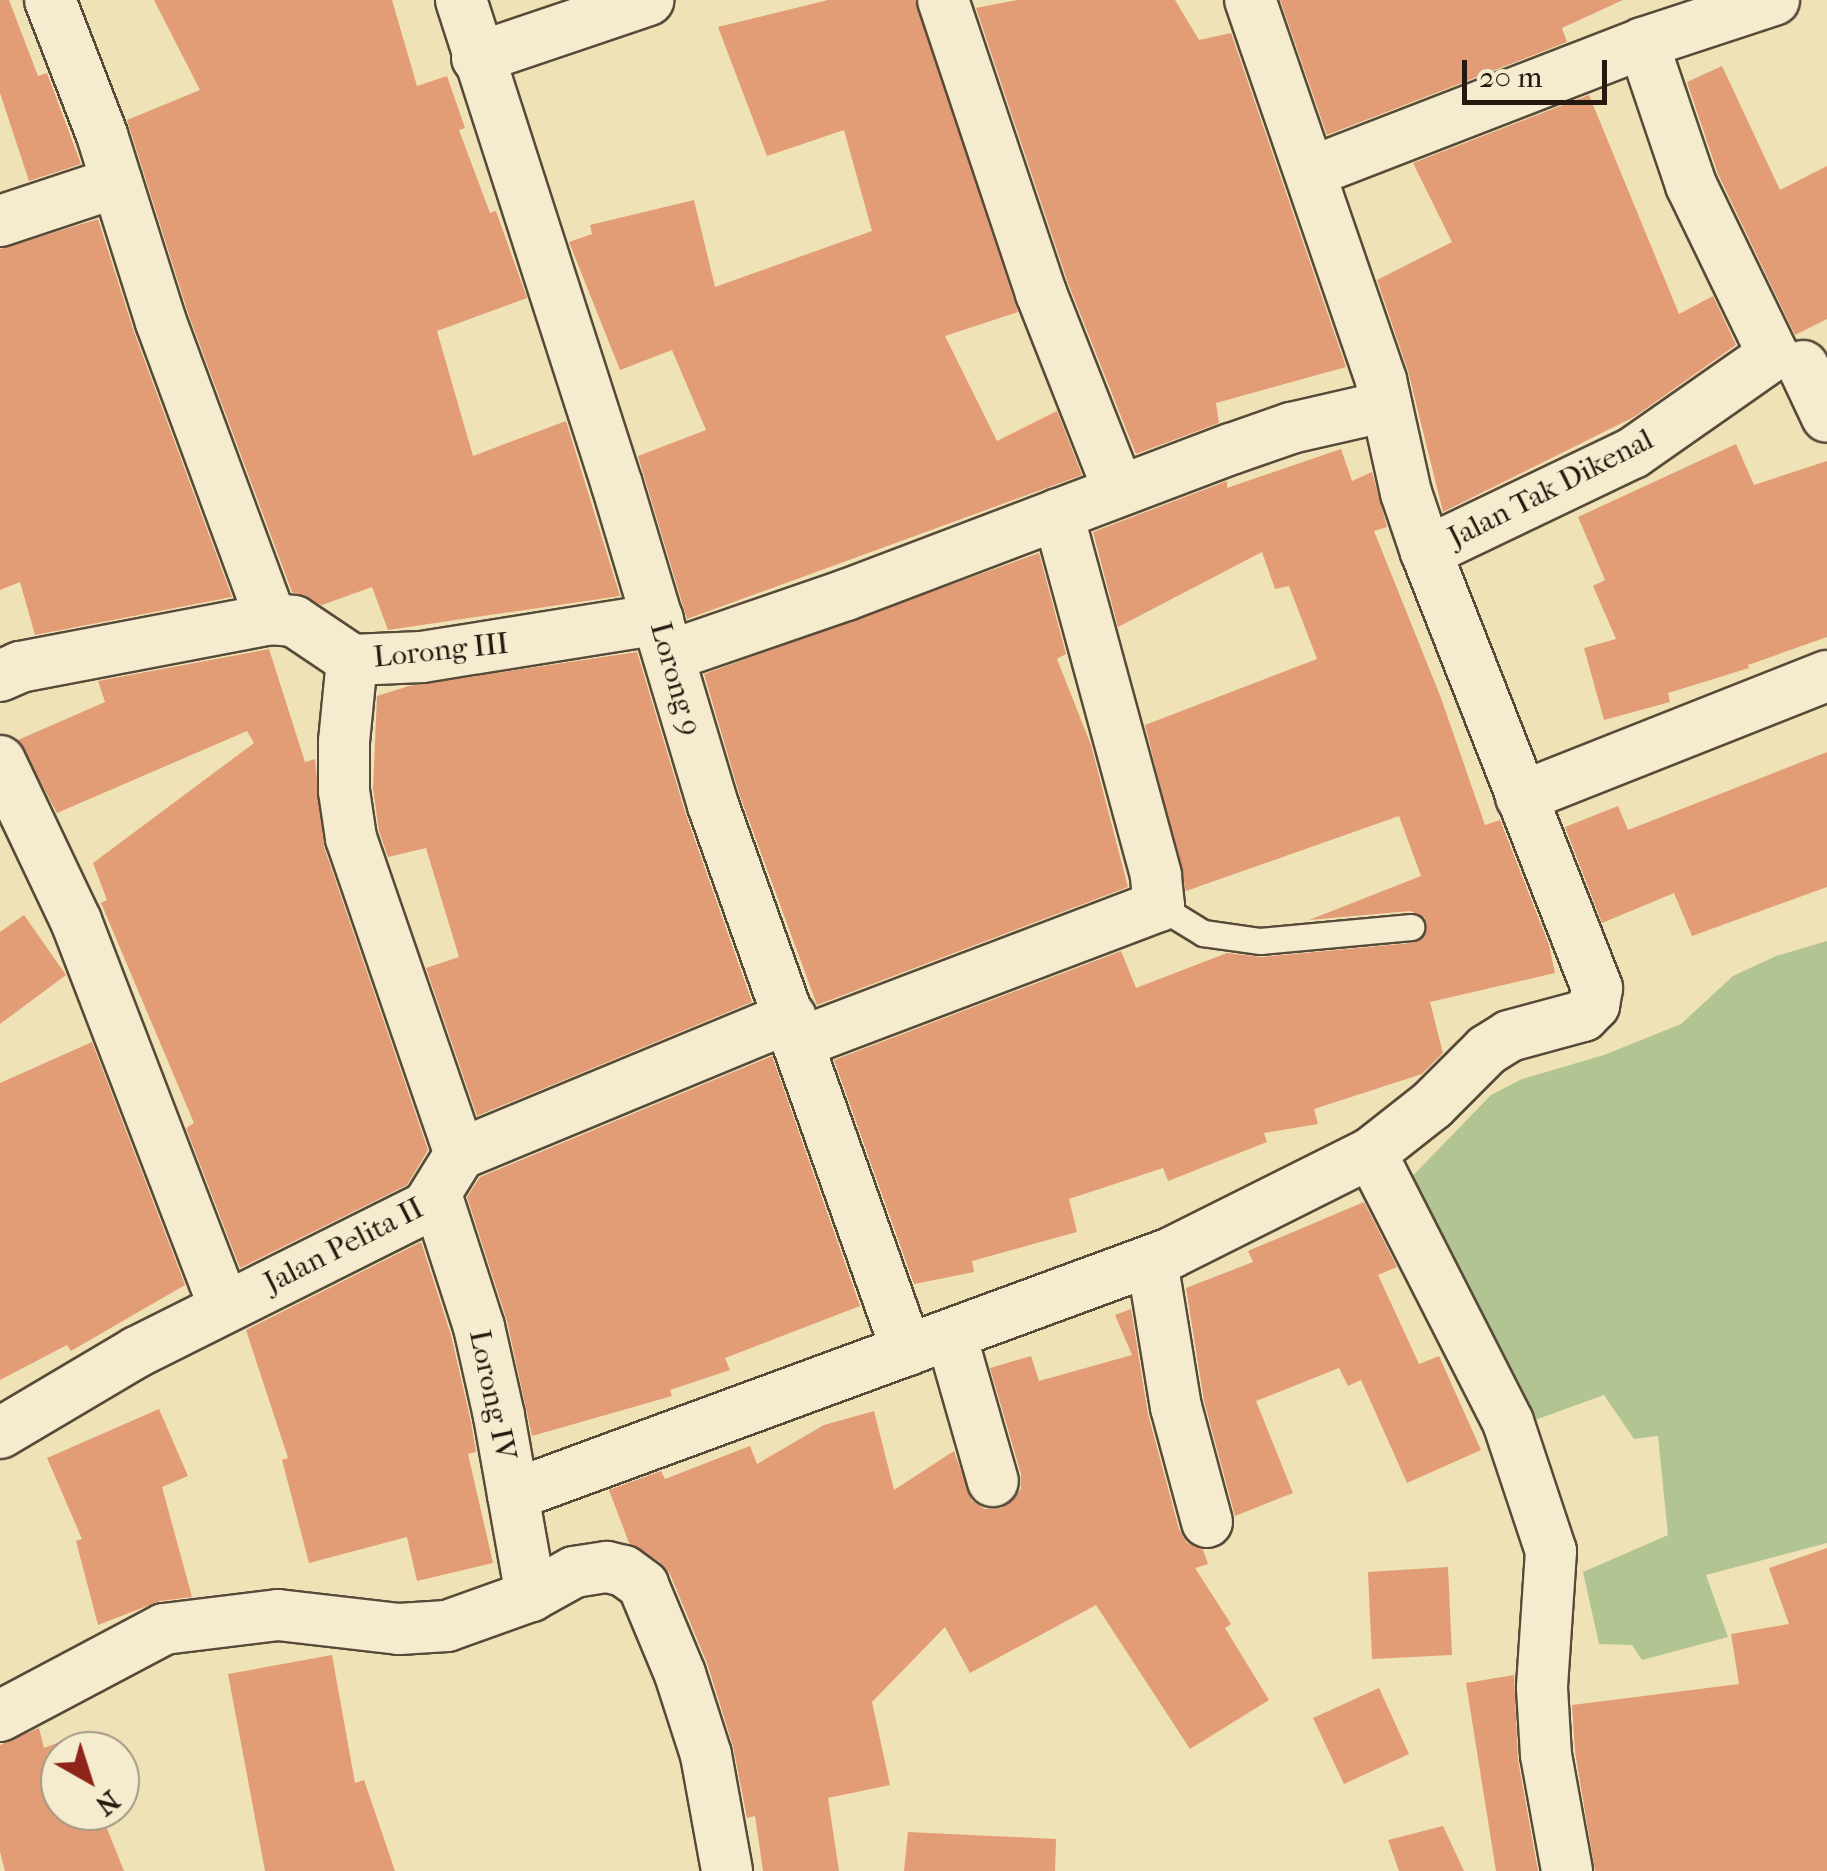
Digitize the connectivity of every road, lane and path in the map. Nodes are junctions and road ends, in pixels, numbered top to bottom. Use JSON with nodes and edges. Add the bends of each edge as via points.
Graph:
{"nodes":[{"id":1,"x":50,"y":0,"type":"edge"},
{"id":2,"x":461,"y":0,"type":"edge"},
{"id":3,"x":648,"y":0,"type":"edge"},
{"id":4,"x":943,"y":0,"type":"edge"},
{"id":5,"x":1250,"y":0,"type":"edge"},
{"id":6,"x":1774,"y":0,"type":"edge"},
{"id":7,"x":1643,"y":43,"type":"junction"},
{"id":8,"x":477,"y":58,"type":"junction"},
{"id":9,"x":1310,"y":172,"type":"junction"},
{"id":10,"x":117,"y":182,"type":"junction"},
{"id":11,"x":0,"y":221,"type":"edge"},
{"id":12,"x":1801,"y":358,"type":"edge"},
{"id":13,"x":1387,"y":406,"type":"junction"},
{"id":14,"x":1827,"y":417,"type":"edge"},
{"id":15,"x":1118,"y":488,"type":"junction"},
{"id":16,"x":1058,"y":514,"type":"junction"},
{"id":17,"x":1426,"y":552,"type":"junction"},
{"id":18,"x":271,"y":619,"type":"junction"},
{"id":19,"x":664,"y":638,"type":"junction"},
{"id":20,"x":7,"y":658,"type":"edge"},
{"id":21,"x":352,"y":660,"type":"junction"},
{"id":22,"x":1827,"y":676,"type":"edge"},
{"id":23,"x":0,"y":761,"type":"edge"},
{"id":24,"x":1521,"y":797,"type":"junction"},
{"id":25,"x":1159,"y":906,"type":"junction"},
{"id":26,"x":1411,"y":927,"type":"dead end"},
{"id":27,"x":796,"y":1029,"type":"junction"},
{"id":28,"x":1371,"y":1153,"type":"junction"},
{"id":29,"x":460,"y":1154,"type":"junction"},
{"id":30,"x":437,"y":1197,"type":"junction"},
{"id":31,"x":1152,"y":1261,"type":"junction"},
{"id":32,"x":224,"y":1307,"type":"junction"},
{"id":33,"x":929,"y":1343,"type":"junction"},
{"id":34,"x":0,"y":1433,"type":"edge"},
{"id":35,"x":993,"y":1480,"type":"dead end"},
{"id":36,"x":514,"y":1495,"type":"junction"},
{"id":37,"x":1207,"y":1522,"type":"dead end"},
{"id":38,"x":531,"y":1596,"type":"junction"},
{"id":39,"x":0,"y":1716,"type":"edge"},
{"id":40,"x":727,"y":1871,"type":"edge"},
{"id":41,"x":1567,"y":1871,"type":"edge"}],
"edges":[{"from":1,"to":10,"type":"street"},
{"from":2,"to":8,"type":"street","name":"Lorong 9"},
{"from":3,"to":8,"type":"street"},
{"from":4,"to":15,"type":"street","via":[[1042,292]]},
{"from":5,"to":9,"type":"street"},
{"from":6,"to":7,"type":"street"},
{"from":7,"to":9,"type":"street"},
{"from":7,"to":12,"type":"street","via":[[1691,185]]},
{"from":8,"to":19,"type":"street","name":"Lorong 9"},
{"from":9,"to":13,"type":"street"},
{"from":10,"to":11,"type":"street"},
{"from":10,"to":18,"type":"street","via":[[161,322]]},
{"from":12,"to":14,"type":"street"},
{"from":12,"to":17,"type":"street","name":"Jalan Tak Dikenal","via":[[1632,453]]},
{"from":13,"to":15,"type":"street","name":"Lorong III","via":[[1291,428]]},
{"from":13,"to":17,"type":"street"},
{"from":15,"to":16,"type":"street","name":"Lorong III"},
{"from":16,"to":19,"type":"street","name":"Lorong III","via":[[846,596]]},
{"from":16,"to":25,"type":"street"},
{"from":17,"to":24,"type":"street"},
{"from":18,"to":20,"type":"street"},
{"from":18,"to":21,"type":"street","name":"Lorong III","via":[[294,621]]},
{"from":19,"to":21,"type":"street","name":"Lorong III"},
{"from":19,"to":27,"type":"street","name":"Lorong 9","via":[[713,805]]},
{"from":21,"to":29,"type":"street","via":[[344,741],[351,838]]},
{"from":22,"to":24,"type":"street"},
{"from":23,"to":32,"type":"street","via":[[76,921]]},
{"from":24,"to":28,"type":"street","via":[[1598,988],[1594,1006],[1583,1016],[1509,1036],[1486,1050],[1432,1106]]},
{"from":25,"to":26,"type":"lane","via":[[1203,933],[1260,942]]},
{"from":25,"to":27,"type":"street"},
{"from":27,"to":29,"type":"street"},
{"from":27,"to":33,"type":"street","name":"Lorong 9"},
{"from":28,"to":31,"type":"street"},
{"from":28,"to":41,"type":"street","via":[[1508,1422],[1551,1550],[1542,1688],[1546,1755]]},
{"from":29,"to":30,"type":"street","name":"Jalan Pelita II"},
{"from":30,"to":32,"type":"street","name":"Jalan Pelita II","via":[[395,1226]]},
{"from":30,"to":36,"type":"street","name":"Lorong IV","via":[[478,1328]]},
{"from":31,"to":33,"type":"street"},
{"from":31,"to":37,"type":"street","via":[[1176,1407]]},
{"from":32,"to":34,"type":"street","name":"Jalan Pelita II"},
{"from":33,"to":35,"type":"street","name":"Lorong 9"},
{"from":33,"to":36,"type":"street"},
{"from":36,"to":38,"type":"street","name":"Lorong IV"},
{"from":38,"to":39,"type":"street","via":[[447,1626],[400,1629],[278,1615],[164,1629]]},
{"from":38,"to":40,"type":"street","via":[[574,1572],[607,1566],[642,1585],[706,1755]]}]}
